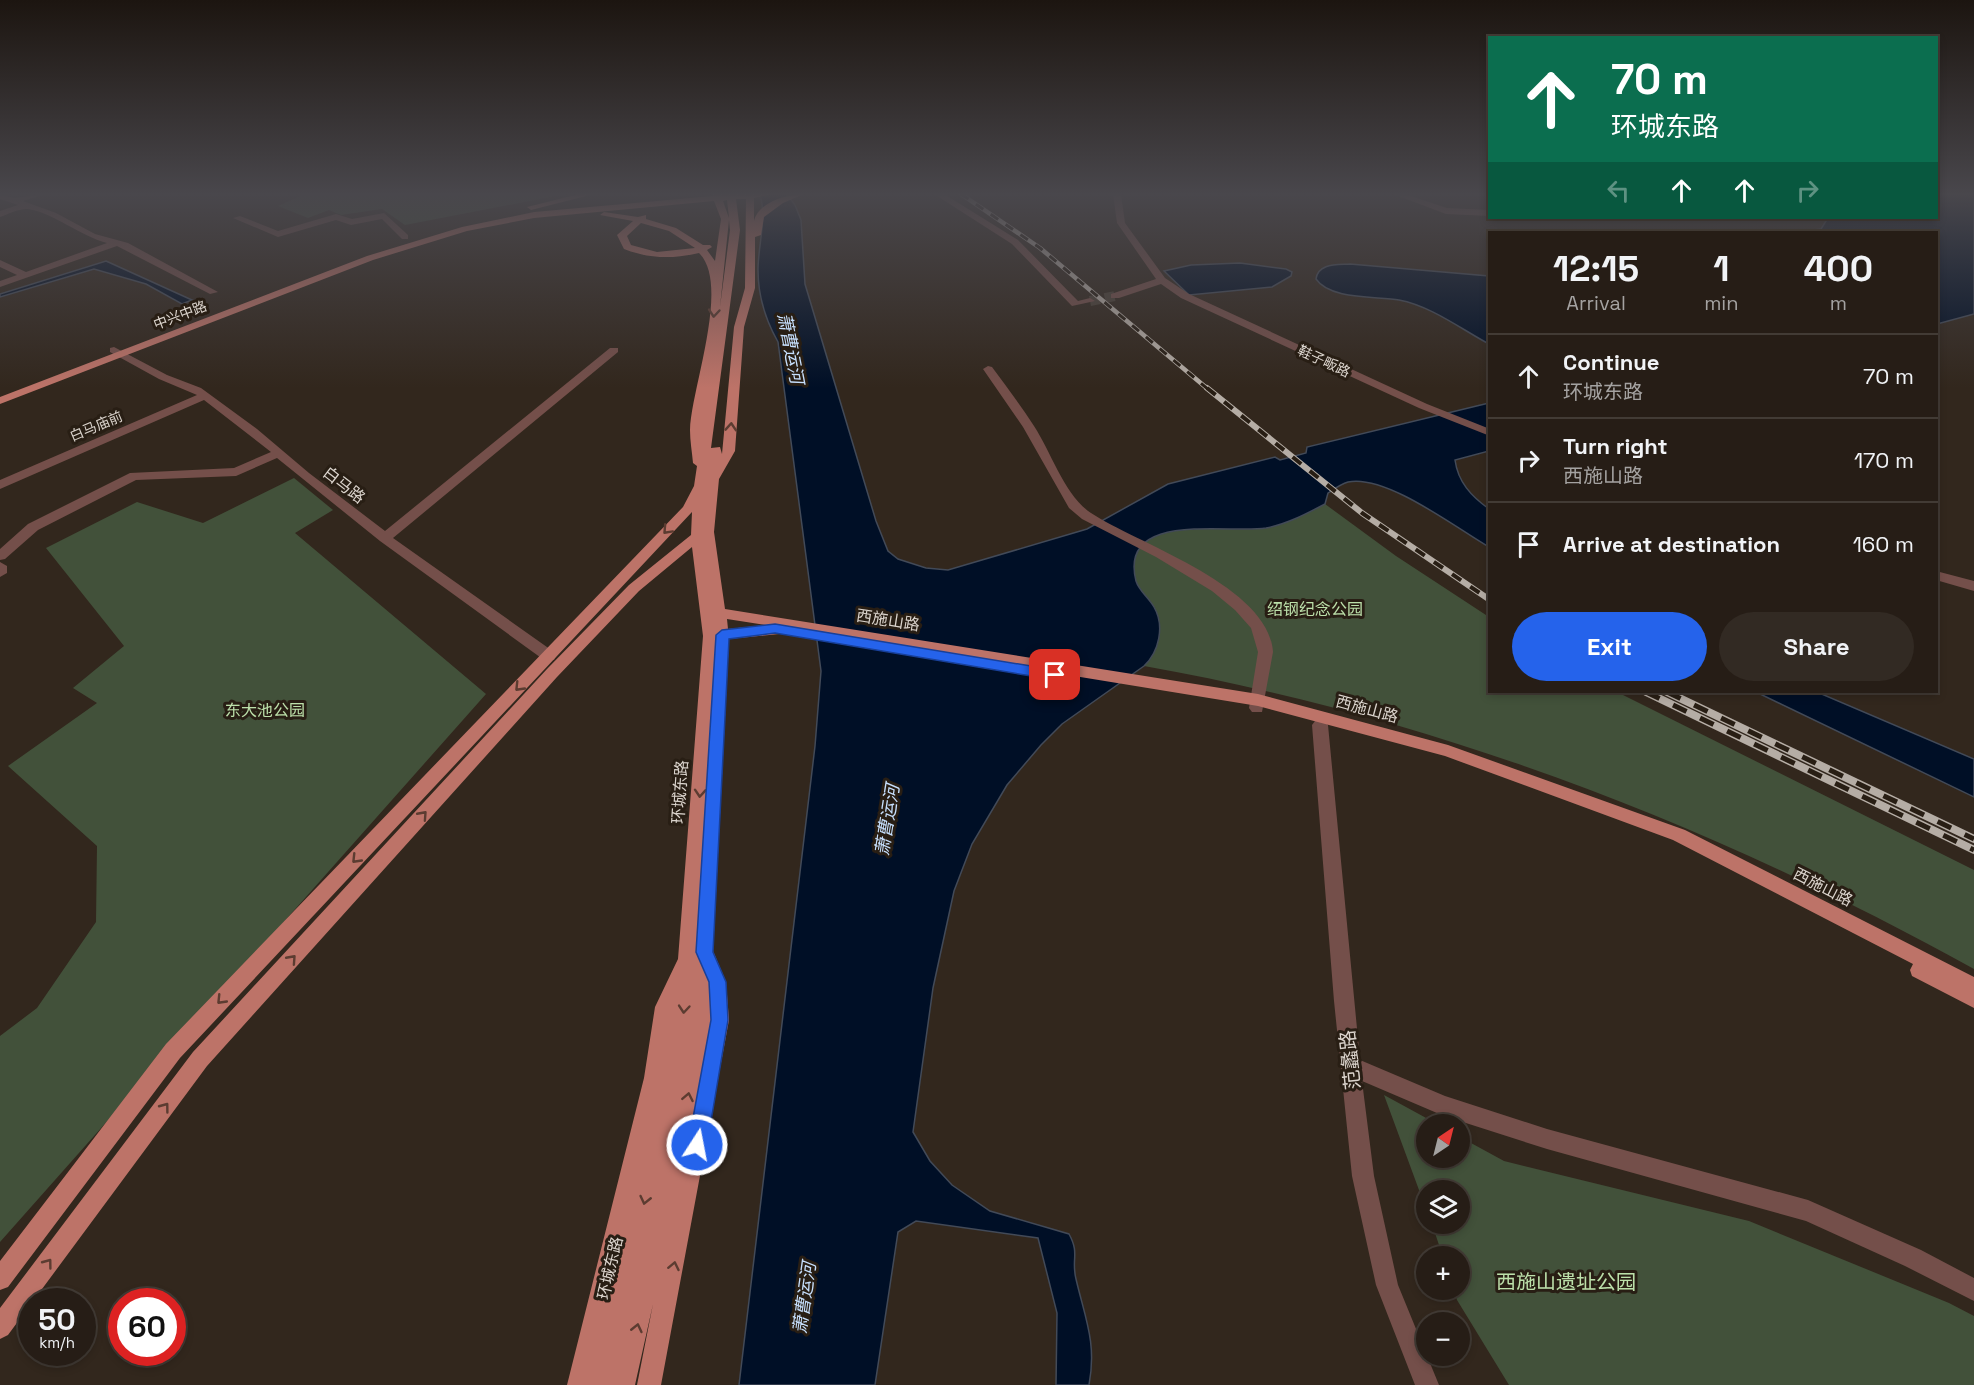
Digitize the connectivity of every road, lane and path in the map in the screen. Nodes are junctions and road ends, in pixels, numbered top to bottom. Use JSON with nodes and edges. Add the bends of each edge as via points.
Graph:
{"nodes":[{"id":1,"x":71,"y":259,"type":"edge"},
{"id":2,"x":151,"y":259,"type":"edge"},
{"id":3,"x":348,"y":259,"type":"edge"},
{"id":4,"x":361,"y":259,"type":"edge"},
{"id":5,"x":364,"y":259,"type":"edge"},
{"id":6,"x":373,"y":259,"type":"edge"},
{"id":7,"x":709,"y":259,"type":"edge"},
{"id":8,"x":720,"y":259,"type":"edge"},
{"id":9,"x":732,"y":259,"type":"edge"},
{"id":10,"x":741,"y":259,"type":"edge"},
{"id":11,"x":746,"y":259,"type":"edge"},
{"id":12,"x":751,"y":259,"type":"edge"},
{"id":13,"x":1031,"y":259,"type":"edge"},
{"id":14,"x":1147,"y":259,"type":"edge"},
{"id":15,"x":0,"y":263,"type":"edge"},
{"id":16,"x":352,"y":265,"type":"junction"},
{"id":17,"x":327,"y":268,"type":"junction"},
{"id":18,"x":24,"y":275,"type":"junction"},
{"id":19,"x":717,"y":279,"type":"junction"},
{"id":20,"x":1162,"y":280,"type":"junction"},
{"id":21,"x":0,"y":284,"type":"edge"},
{"id":22,"x":213,"y":292,"type":"dead end"},
{"id":23,"x":1115,"y":296,"type":"tunnel mouth"},
{"id":24,"x":1090,"y":301,"type":"tunnel mouth"},
{"id":25,"x":731,"y":337,"type":"junction"},
{"id":26,"x":614,"y":350,"type":"dead end"},
{"id":27,"x":117,"y":352,"type":"junction"},
{"id":28,"x":988,"y":369,"type":"dead end"},
{"id":29,"x":0,"y":394,"type":"edge"},
{"id":30,"x":205,"y":396,"type":"junction"},
{"id":31,"x":0,"y":401,"type":"edge"},
{"id":32,"x":1488,"y":433,"type":"edge"},
{"id":33,"x":714,"y":435,"type":"junction"},
{"id":34,"x":279,"y":453,"type":"junction"},
{"id":35,"x":705,"y":481,"type":"junction"},
{"id":36,"x":0,"y":485,"type":"edge"},
{"id":37,"x":703,"y":534,"type":"junction"},
{"id":38,"x":385,"y":538,"type":"junction"},
{"id":39,"x":0,"y":556,"type":"edge"},
{"id":40,"x":0,"y":566,"type":"edge"},
{"id":41,"x":0,"y":573,"type":"edge"},
{"id":42,"x":1938,"y":576,"type":"edge"},
{"id":43,"x":1974,"y":586,"type":"edge"},
{"id":44,"x":713,"y":611,"type":"junction"},
{"id":45,"x":777,"y":626,"type":"junction"},
{"id":46,"x":716,"y":636,"type":"junction"},
{"id":47,"x":549,"y":656,"type":"junction"},
{"id":48,"x":1250,"y":703,"type":"junction"},
{"id":49,"x":1320,"y":724,"type":"junction"},
{"id":50,"x":697,"y":953,"type":"junction"},
{"id":51,"x":1974,"y":987,"type":"edge"},
{"id":52,"x":1974,"y":999,"type":"edge"},
{"id":53,"x":1351,"y":1066,"type":"junction"},
{"id":54,"x":0,"y":1279,"type":"edge"},
{"id":55,"x":1974,"y":1290,"type":"edge"},
{"id":56,"x":0,"y":1326,"type":"edge"},
{"id":57,"x":579,"y":1385,"type":"edge"},
{"id":58,"x":603,"y":1385,"type":"edge"},
{"id":59,"x":623,"y":1385,"type":"edge"},
{"id":60,"x":649,"y":1385,"type":"edge"},
{"id":61,"x":1427,"y":1385,"type":"edge"}],
"edges":[{"from":1,"to":18,"type":"street"},
{"from":2,"to":22,"type":"street"},
{"from":3,"to":17,"type":"main road"},
{"from":4,"to":17,"type":"main road","name":"中兴中路"},
{"from":5,"to":16,"type":"main road","name":"中兴中路"},
{"from":6,"to":16,"type":"main road"},
{"from":7,"to":19,"type":"main road"},
{"from":8,"to":19,"type":"main road"},
{"from":9,"to":33,"type":"main road","name":"环城东路"},
{"from":10,"to":25,"type":"main road","name":"环城东路"},
{"from":35,"to":11,"type":"main road","one_way":true,"via":[[729,451],[739,327],[750,288]]},
{"from":12,"to":25,"type":"main road"},
{"from":13,"to":24,"type":"street","via":[[1076,304]]},
{"from":14,"to":20,"type":"street","name":"鞋子畈路"},
{"from":15,"to":18,"type":"street"},
{"from":16,"to":27,"type":"main road","name":"中兴中路"},
{"from":17,"to":27,"type":"main road","name":"中兴中路"},
{"from":18,"to":21,"type":"street"},
{"from":19,"to":35,"type":"main road","one_way":true,"via":[[710,357],[696,429]]},
{"from":20,"to":23,"type":"street"},
{"from":20,"to":32,"type":"street","name":"鞋子畈路","via":[[1185,296]]},
{"from":25,"to":33,"type":"main road","name":"环城东路"},
{"from":26,"to":38,"type":"street"},
{"from":27,"to":29,"type":"main road","name":"中兴中路"},
{"from":27,"to":30,"type":"street","name":"白马路"},
{"from":27,"to":31,"type":"main road","name":"中兴中路"},
{"from":28,"to":48,"type":"street","via":[[1029,427],[1073,505],[1209,582],[1256,621],[1265,645]]},
{"from":30,"to":34,"type":"street","name":"白马路"},
{"from":30,"to":36,"type":"street","name":"白马庙前"},
{"from":33,"to":35,"type":"main road","name":"环城东路"},
{"from":34,"to":38,"type":"street","name":"白马路"},
{"from":34,"to":39,"type":"street","via":[[236,472],[134,476],[33,527]]},
{"from":35,"to":37,"type":"main road","name":"环城东路"},
{"from":35,"to":47,"type":"main road","one_way":true,"via":[[688,509]]},
{"from":37,"to":44,"type":"main road","name":"环城东路"},
{"from":56,"to":37,"type":"main road","one_way":true,"via":[[200,1059],[552,673],[634,588]]},
{"from":38,"to":47,"type":"street","name":"白马路"},
{"from":40,"to":41,"type":"street"},
{"from":42,"to":43,"type":"street"},
{"from":44,"to":45,"type":"main road","name":"西施山路"},
{"from":44,"to":46,"type":"main road","name":"环城东路"},
{"from":45,"to":46,"type":"main road","name":"西施山路"},
{"from":45,"to":48,"type":"main road","name":"西施山路"},
{"from":46,"to":50,"type":"main road","name":"环城东路"},
{"from":47,"to":54,"type":"main road","one_way":true,"via":[[173,1051]]},
{"from":48,"to":49,"type":"main road","name":"西施山路"},
{"from":48,"to":51,"type":"main road","name":"西施山路","via":[[1448,751],[1679,835]]},
{"from":49,"to":52,"type":"main road","name":"西施山路","via":[[1447,758],[1677,842]]},
{"from":49,"to":53,"type":"street","name":"范蠡路"},
{"from":50,"to":57,"type":"main road","via":[[665,1007],[651,1089]]},
{"from":50,"to":58,"type":"main road","name":"环城东路","one_way":true},
{"from":59,"to":50,"type":"main road","name":"环城东路","one_way":true,"via":[[680,1138],[699,1036]]},
{"from":60,"to":50,"type":"main road","one_way":true,"via":[[719,1020],[717,982]]},
{"from":53,"to":55,"type":"street","via":[[1444,1106],[1546,1139],[1808,1211]]},
{"from":53,"to":61,"type":"street","name":"范蠡路","via":[[1363,1176],[1387,1285]]}]}
